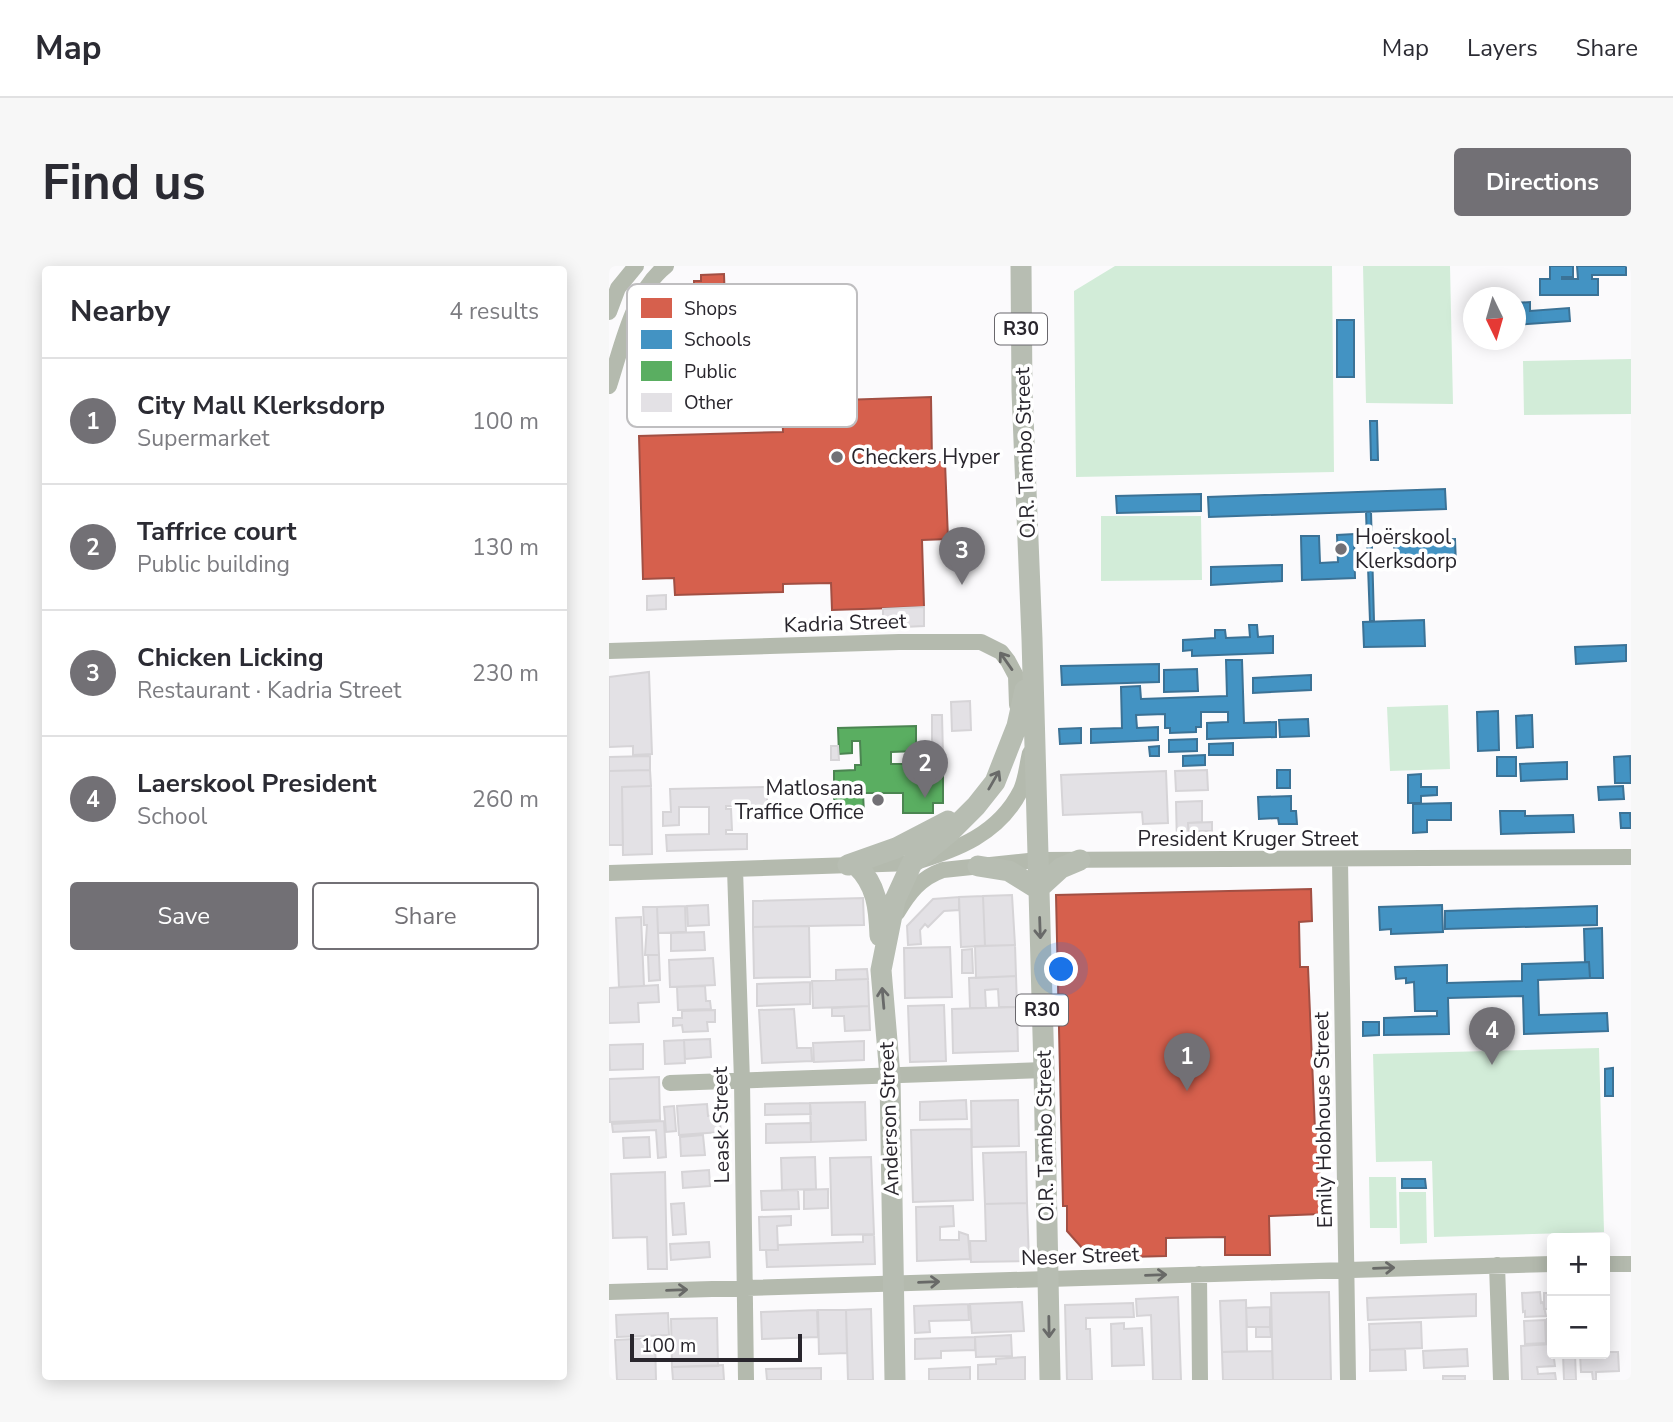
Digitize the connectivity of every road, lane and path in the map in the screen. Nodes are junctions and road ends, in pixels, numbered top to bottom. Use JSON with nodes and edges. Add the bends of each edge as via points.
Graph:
{"nodes":[{"id":1,"x":636,"y":266,"type":"edge"},
{"id":2,"x":666,"y":266,"type":"edge"},
{"id":3,"x":1021,"y":266,"type":"edge"},
{"id":4,"x":649,"y":284,"type":"edge"},
{"id":5,"x":609,"y":312,"type":"edge"},
{"id":6,"x":627,"y":332,"type":"edge"},
{"id":7,"x":609,"y":386,"type":"edge"},
{"id":8,"x":609,"y":651,"type":"edge"},
{"id":9,"x":1025,"y":730,"type":"junction"},
{"id":10,"x":976,"y":807,"type":"junction"},
{"id":11,"x":1037,"y":820,"type":"junction"},
{"id":12,"x":1631,"y":857,"type":"edge"},
{"id":13,"x":1038,"y":860,"type":"junction"},
{"id":14,"x":1072,"y":860,"type":"junction"},
{"id":15,"x":1340,"y":860,"type":"junction"},
{"id":16,"x":912,"y":863,"type":"junction"},
{"id":17,"x":852,"y":865,"type":"junction"},
{"id":18,"x":978,"y":866,"type":"junction"},
{"id":19,"x":735,"y":869,"type":"junction"},
{"id":20,"x":609,"y":873,"type":"edge"},
{"id":21,"x":1038,"y":889,"type":"junction"},
{"id":22,"x":890,"y":924,"type":"junction"},
{"id":23,"x":881,"y":970,"type":"junction"},
{"id":24,"x":1044,"y":1070,"type":"junction"},
{"id":25,"x":890,"y":1076,"type":"junction"},
{"id":26,"x":742,"y":1081,"type":"junction"},
{"id":27,"x":670,"y":1083,"type":"dead end"},
{"id":28,"x":1547,"y":1264,"type":"edge"},
{"id":29,"x":1610,"y":1264,"type":"edge"},
{"id":30,"x":1631,"y":1264,"type":"edge"},
{"id":31,"x":1497,"y":1265,"type":"junction"},
{"id":32,"x":1346,"y":1269,"type":"junction"},
{"id":33,"x":1199,"y":1274,"type":"junction"},
{"id":34,"x":1048,"y":1278,"type":"junction"},
{"id":35,"x":893,"y":1283,"type":"junction"},
{"id":36,"x":744,"y":1288,"type":"junction"},
{"id":37,"x":609,"y":1292,"type":"edge"},
{"id":38,"x":746,"y":1380,"type":"edge"},
{"id":39,"x":895,"y":1380,"type":"edge"},
{"id":40,"x":1050,"y":1380,"type":"edge"},
{"id":41,"x":1200,"y":1380,"type":"edge"},
{"id":42,"x":1348,"y":1380,"type":"edge"},
{"id":43,"x":1501,"y":1380,"type":"edge"}],
"edges":[{"from":1,"to":5,"type":"street","via":[[618,288]]},
{"from":2,"to":4,"type":"street"},
{"from":3,"to":9,"type":"main road","name":"O.R. Tambo Street","number":"R30","via":[[1021,391],[1033,639],[1024,695]]},
{"from":6,"to":7,"type":"street"},
{"from":9,"to":8,"type":"street","name":"Kadria Street","one_way":true,"via":[[1016,676],[1001,652],[981,642]]},
{"from":10,"to":9,"type":"main road","name":"O.R. Tambo Street","number":"R30","one_way":true},
{"from":9,"to":11,"type":"main road","name":"O.R. Tambo Street","number":"R30"},
{"from":9,"to":16,"type":"street","via":[[1022,788],[1005,816],[961,847]]},
{"from":10,"to":16,"type":"main road","name":"O.R. Tambo Street","number":"R30"},
{"from":10,"to":17,"type":"main road"},
{"from":11,"to":13,"type":"main road","name":"O.R. Tambo Street","number":"R30"},
{"from":11,"to":14,"type":"main road","via":[[1044,841]]},
{"from":12,"to":15,"type":"street","name":"President Kruger Street"},
{"from":13,"to":14,"type":"street","name":"President Kruger Street"},
{"from":13,"to":18,"type":"street","name":"President Kruger Street"},
{"from":13,"to":21,"type":"main road","name":"O.R. Tambo Street","number":"R30"},
{"from":14,"to":15,"type":"street","name":"President Kruger Street"},
{"from":14,"to":21,"type":"main road"},
{"from":15,"to":32,"type":"street","name":"Emily Hobhouse Street"},
{"from":16,"to":17,"type":"street"},
{"from":16,"to":22,"type":"main road","name":"Anderson Street","number":"R30"},
{"from":17,"to":19,"type":"street"},
{"from":17,"to":23,"type":"main road","via":[[863,872],[875,891]]},
{"from":18,"to":21,"type":"main road","via":[[1009,871]]},
{"from":18,"to":22,"type":"street","name":"President Kruger Street","via":[[943,870],[921,880]]},
{"from":19,"to":20,"type":"street"},
{"from":19,"to":26,"type":"street","name":"Leask Street"},
{"from":21,"to":24,"type":"main road","name":"O.R. Tambo Street","number":"R30","one_way":true},
{"from":22,"to":23,"type":"main road","name":"Anderson Street","number":"R30"},
{"from":25,"to":23,"type":"main road","name":"Anderson Street","number":"R30","one_way":true},
{"from":24,"to":25,"type":"street"},
{"from":24,"to":34,"type":"main road","name":"O.R. Tambo Street","number":"R30"},
{"from":25,"to":26,"type":"street"},
{"from":25,"to":35,"type":"main road","name":"Anderson Street","number":"R30"},
{"from":26,"to":27,"type":"street"},
{"from":26,"to":36,"type":"street","name":"Leask Street"},
{"from":28,"to":31,"type":"street","name":"Neser Street"},
{"from":29,"to":30,"type":"street"},
{"from":32,"to":31,"type":"street","name":"Neser Street","one_way":true},
{"from":31,"to":43,"type":"street"},
{"from":32,"to":33,"type":"street","name":"Neser Street"},
{"from":32,"to":42,"type":"street","name":"Emily Hobhouse Street"},
{"from":34,"to":33,"type":"street","name":"Neser Street","one_way":true},
{"from":33,"to":41,"type":"street"},
{"from":35,"to":34,"type":"street","name":"Neser Street","one_way":true},
{"from":34,"to":40,"type":"main road","name":"O.R. Tambo Street","number":"R30","one_way":true},
{"from":35,"to":36,"type":"street","name":"Neser Street"},
{"from":35,"to":39,"type":"main road","name":"Anderson Street","number":"R30"},
{"from":37,"to":36,"type":"street","name":"Neser Street","one_way":true},
{"from":36,"to":38,"type":"street","name":"Leask Street"}]}
